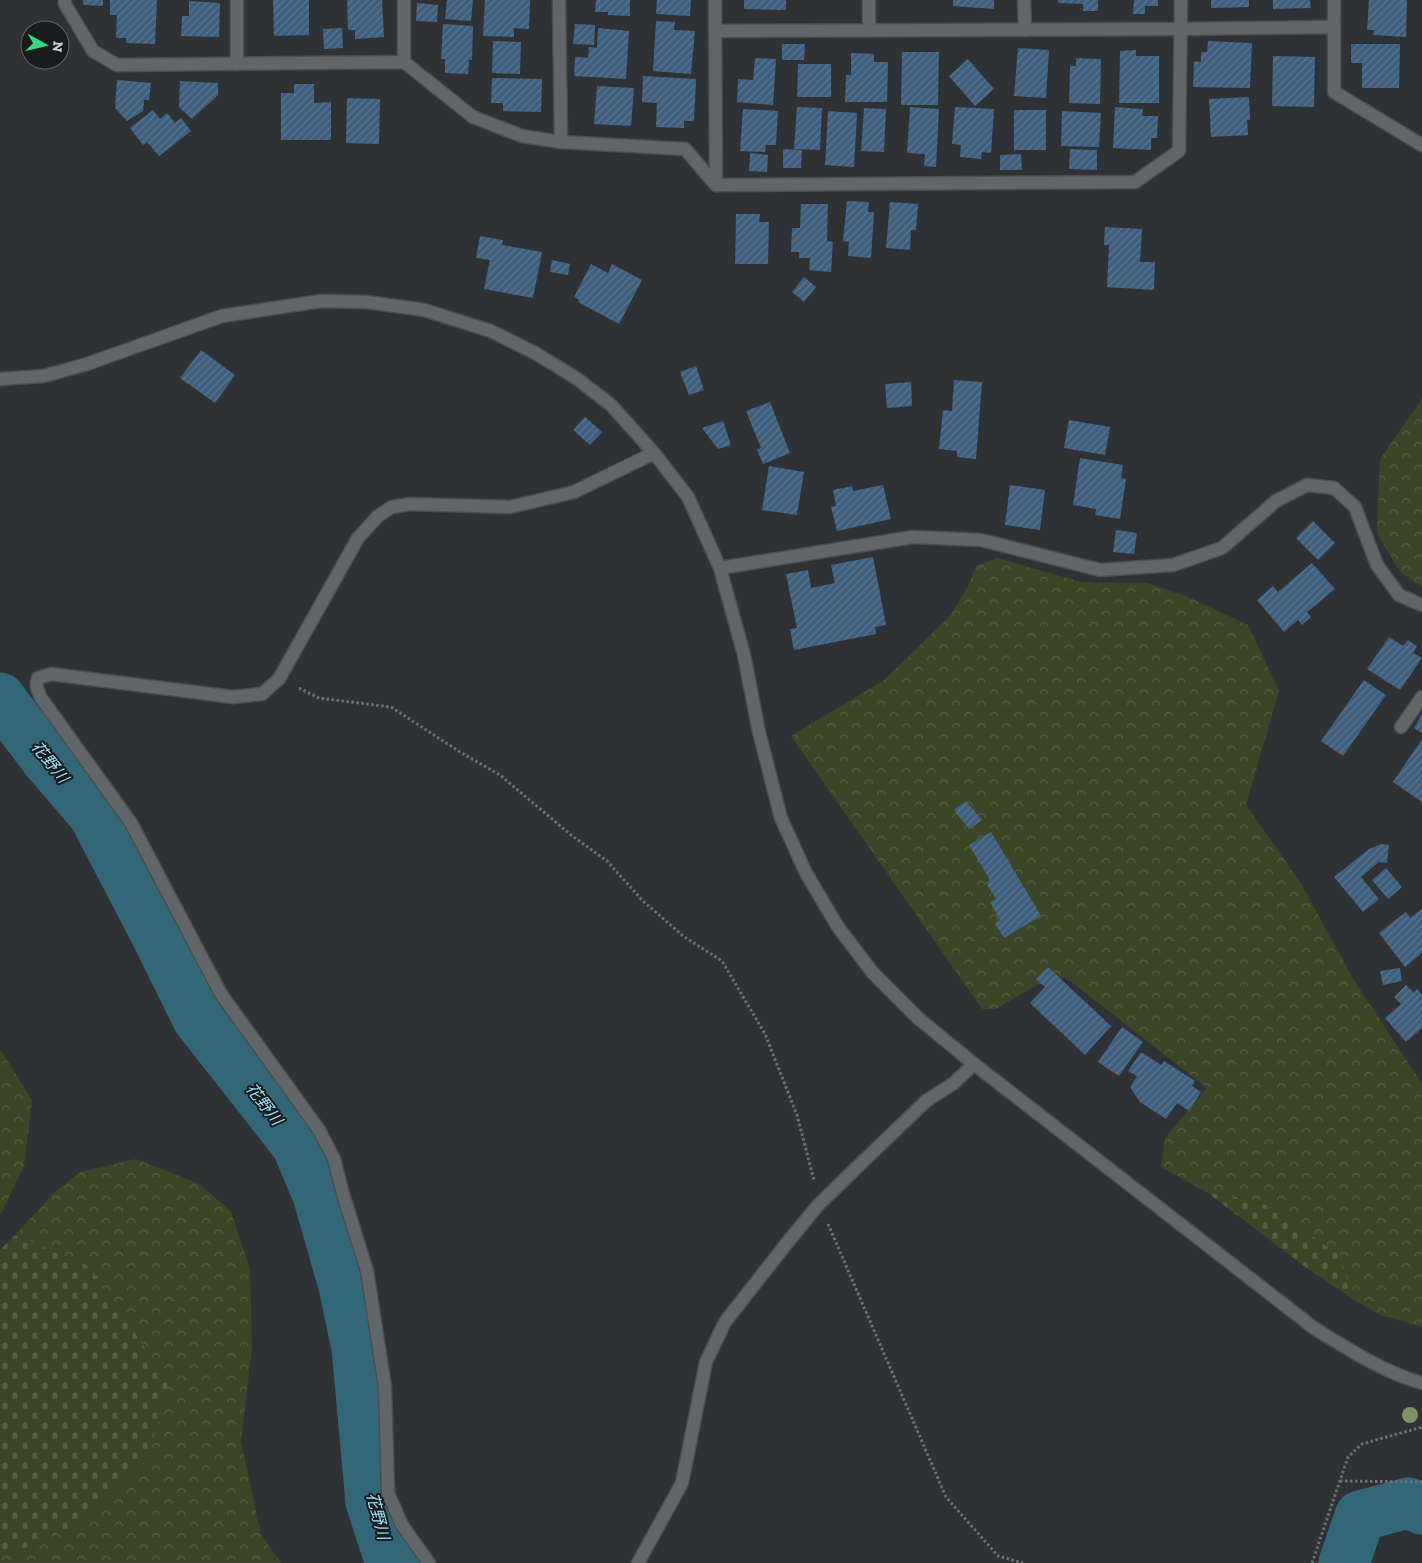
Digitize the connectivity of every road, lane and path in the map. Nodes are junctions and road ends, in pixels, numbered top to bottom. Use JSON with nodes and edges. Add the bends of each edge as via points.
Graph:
{"nodes":[{"id":1,"x":65,"y":0,"type":"edge"},
{"id":2,"x":237,"y":0,"type":"edge"},
{"id":3,"x":404,"y":0,"type":"edge"},
{"id":4,"x":559,"y":0,"type":"edge"},
{"id":5,"x":715,"y":0,"type":"edge"},
{"id":6,"x":869,"y":0,"type":"edge"},
{"id":7,"x":1024,"y":0,"type":"edge"},
{"id":8,"x":1181,"y":0,"type":"edge"},
{"id":9,"x":1334,"y":0,"type":"edge"},
{"id":10,"x":1334,"y":28,"type":"junction"},
{"id":11,"x":715,"y":30,"type":"junction"},
{"id":12,"x":870,"y":30,"type":"junction"},
{"id":13,"x":1024,"y":30,"type":"junction"},
{"id":14,"x":1181,"y":30,"type":"junction"},
{"id":15,"x":404,"y":62,"type":"junction"},
{"id":16,"x":237,"y":64,"type":"junction"},
{"id":17,"x":561,"y":142,"type":"junction"},
{"id":18,"x":1422,"y":145,"type":"edge"},
{"id":19,"x":716,"y":186,"type":"junction"},
{"id":20,"x":0,"y":379,"type":"edge"},
{"id":21,"x":654,"y":453,"type":"junction"},
{"id":22,"x":720,"y":568,"type":"junction"},
{"id":23,"x":1422,"y":605,"type":"edge"},
{"id":24,"x":279,"y":679,"type":"junction"},
{"id":25,"x":1422,"y":697,"type":"edge"},
{"id":26,"x":1401,"y":727,"type":"dead end"},
{"id":27,"x":974,"y":1064,"type":"junction"},
{"id":28,"x":820,"y":1204,"type":"junction"},
{"id":29,"x":1422,"y":1383,"type":"edge"},
{"id":30,"x":1422,"y":1427,"type":"edge"},
{"id":31,"x":1340,"y":1481,"type":"junction"},
{"id":32,"x":1422,"y":1482,"type":"edge"},
{"id":33,"x":429,"y":1563,"type":"edge"},
{"id":34,"x":638,"y":1563,"type":"edge"},
{"id":35,"x":1023,"y":1563,"type":"edge"},
{"id":36,"x":1312,"y":1563,"type":"edge"}],
"edges":[{"from":1,"to":16,"type":"street","via":[[94,51],[117,65]]},
{"from":2,"to":16,"type":"street"},
{"from":3,"to":15,"type":"street"},
{"from":4,"to":17,"type":"street"},
{"from":5,"to":11,"type":"street"},
{"from":6,"to":12,"type":"street"},
{"from":7,"to":13,"type":"street"},
{"from":8,"to":14,"type":"street"},
{"from":9,"to":10,"type":"street"},
{"from":10,"to":14,"type":"street"},
{"from":10,"to":18,"type":"street","via":[[1334,92]]},
{"from":11,"to":12,"type":"street"},
{"from":11,"to":19,"type":"street"},
{"from":12,"to":13,"type":"street"},
{"from":13,"to":14,"type":"street"},
{"from":14,"to":19,"type":"street","via":[[1179,152],[1135,182]]},
{"from":15,"to":16,"type":"street"},
{"from":15,"to":17,"type":"street","via":[[473,117],[522,136]]},
{"from":17,"to":19,"type":"street","via":[[685,149]]},
{"from":20,"to":21,"type":"street","via":[[44,376],[87,364],[222,316],[321,300],[367,302],[424,310],[491,331],[535,353],[576,378],[611,405]]},
{"from":21,"to":22,"type":"street","via":[[688,497]]},
{"from":21,"to":24,"type":"street","via":[[574,492],[510,507],[410,504],[392,507],[378,516],[358,538]]},
{"from":22,"to":23,"type":"street","via":[[913,537],[981,540],[1100,570],[1173,565],[1222,548],[1276,501],[1307,484],[1334,488],[1355,507],[1377,565],[1400,595]]},
{"from":22,"to":27,"type":"street","via":[[782,818],[806,874],[838,927],[873,973],[918,1018]]},
{"from":24,"to":28,"type":"path","via":[[319,698],[391,707],[500,775],[607,861],[643,901],[683,936],[722,961],[769,1043],[797,1115]]},
{"from":24,"to":33,"type":"street","via":[[262,694],[233,697],[51,674],[38,678],[36,686],[41,698],[131,823],[221,994],[319,1130],[334,1159],[367,1271],[385,1387],[388,1493],[402,1525]]},
{"from":25,"to":26,"type":"street"},
{"from":27,"to":28,"type":"street","via":[[954,1083],[926,1101]]},
{"from":27,"to":29,"type":"street","via":[[1314,1328],[1372,1363]]},
{"from":28,"to":34,"type":"street","via":[[725,1322],[706,1362],[682,1483]]},
{"from":28,"to":35,"type":"path","via":[[946,1497],[998,1556]]},
{"from":30,"to":31,"type":"path","via":[[1362,1444],[1348,1457]]},
{"from":31,"to":32,"type":"path"},
{"from":31,"to":36,"type":"path"}]}
